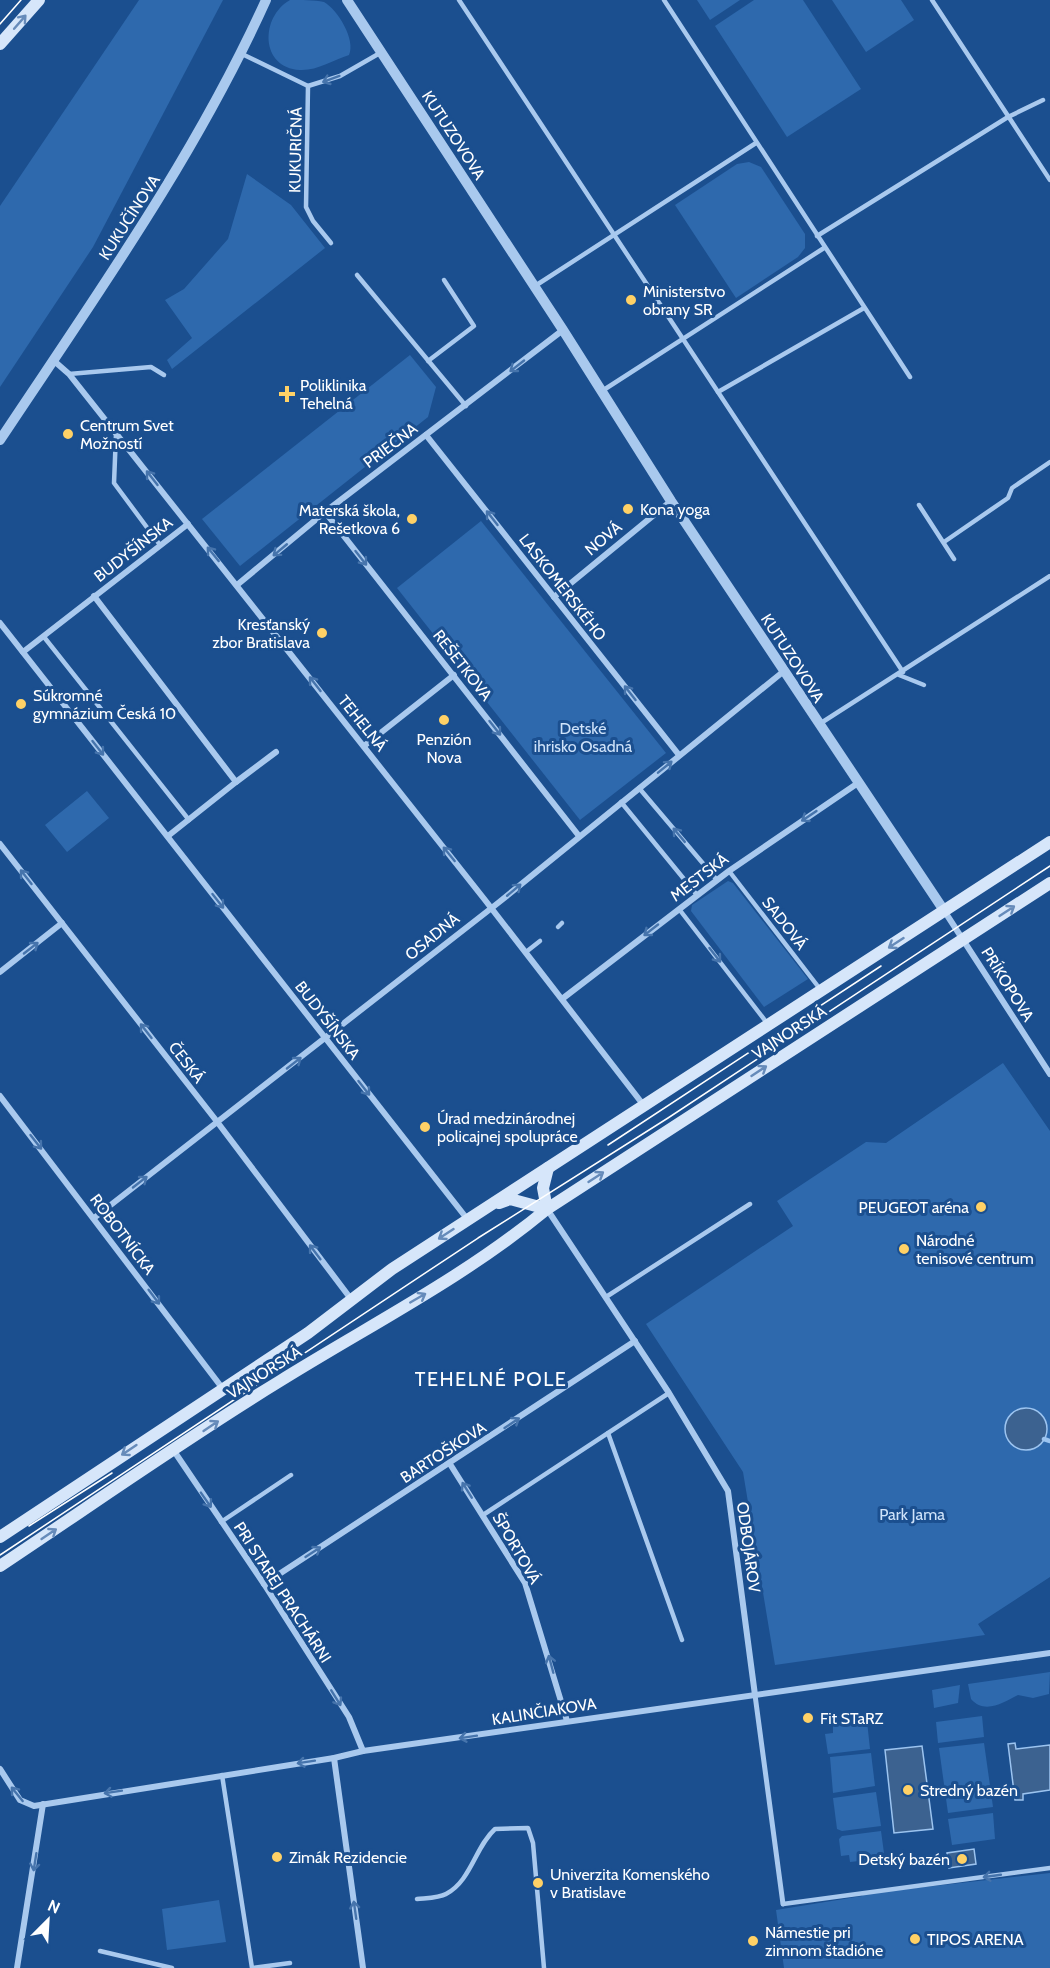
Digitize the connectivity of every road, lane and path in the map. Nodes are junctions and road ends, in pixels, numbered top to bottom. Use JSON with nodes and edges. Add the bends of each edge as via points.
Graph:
{"nodes":[{"id":1,"x":39,"y":0,"type":"edge"},
{"id":2,"x":266,"y":0,"type":"edge"},
{"id":3,"x":340,"y":0,"type":"edge"},
{"id":4,"x":347,"y":0,"type":"edge"},
{"id":5,"x":459,"y":0,"type":"edge"},
{"id":6,"x":664,"y":0,"type":"edge"},
{"id":7,"x":932,"y":0,"type":"edge"},
{"id":8,"x":356,"y":16,"type":"junction"},
{"id":9,"x":0,"y":45,"type":"edge"},
{"id":10,"x":382,"y":52,"type":"junction"},
{"id":11,"x":242,"y":54,"type":"junction"},
{"id":12,"x":308,"y":86,"type":"junction"},
{"id":13,"x":1043,"y":100,"type":"dead end"},
{"id":14,"x":1008,"y":117,"type":"junction"},
{"id":15,"x":756,"y":143,"type":"junction"},
{"id":16,"x":1050,"y":180,"type":"edge"},
{"id":17,"x":614,"y":236,"type":"junction"},
{"id":18,"x":817,"y":236,"type":"junction"},
{"id":19,"x":331,"y":243,"type":"dead end"},
{"id":20,"x":824,"y":248,"type":"junction"},
{"id":21,"x":357,"y":275,"type":"dead end"},
{"id":22,"x":444,"y":280,"type":"dead end"},
{"id":23,"x":535,"y":286,"type":"junction"},
{"id":24,"x":864,"y":308,"type":"junction"},
{"id":25,"x":563,"y":330,"type":"junction"},
{"id":26,"x":683,"y":341,"type":"junction"},
{"id":27,"x":53,"y":360,"type":"junction"},
{"id":28,"x":428,"y":361,"type":"junction"},
{"id":29,"x":69,"y":374,"type":"junction"},
{"id":30,"x":164,"y":375,"type":"dead end"},
{"id":31,"x":910,"y":377,"type":"dead end"},
{"id":32,"x":602,"y":391,"type":"junction"},
{"id":33,"x":718,"y":392,"type":"junction"},
{"id":34,"x":466,"y":406,"type":"junction"},
{"id":35,"x":116,"y":434,"type":"junction"},
{"id":36,"x":426,"y":435,"type":"junction"},
{"id":37,"x":0,"y":440,"type":"edge"},
{"id":38,"x":1050,"y":462,"type":"edge"},
{"id":39,"x":670,"y":501,"type":"junction"},
{"id":40,"x":919,"y":505,"type":"dead end"},
{"id":41,"x":325,"y":512,"type":"junction"},
{"id":42,"x":188,"y":524,"type":"junction"},
{"id":43,"x":944,"y":542,"type":"junction"},
{"id":44,"x":160,"y":544,"type":"junction"},
{"id":45,"x":954,"y":559,"type":"dead end"},
{"id":46,"x":1050,"y":576,"type":"edge"},
{"id":47,"x":237,"y":585,"type":"junction"},
{"id":48,"x":94,"y":596,"type":"junction"},
{"id":49,"x":554,"y":597,"type":"junction"},
{"id":50,"x":0,"y":623,"type":"edge"},
{"id":51,"x":44,"y":637,"type":"junction"},
{"id":52,"x":23,"y":652,"type":"junction"},
{"id":53,"x":784,"y":671,"type":"junction"},
{"id":54,"x":901,"y":673,"type":"junction"},
{"id":55,"x":454,"y":675,"type":"junction"},
{"id":56,"x":924,"y":685,"type":"dead end"},
{"id":57,"x":818,"y":724,"type":"junction"},
{"id":58,"x":364,"y":746,"type":"junction"},
{"id":59,"x":276,"y":752,"type":"dead end"},
{"id":60,"x":679,"y":755,"type":"junction"},
{"id":61,"x":236,"y":782,"type":"junction"},
{"id":62,"x":858,"y":783,"type":"junction"},
{"id":63,"x":639,"y":788,"type":"junction"},
{"id":64,"x":621,"y":802,"type":"junction"},
{"id":65,"x":189,"y":820,"type":"junction"},
{"id":66,"x":168,"y":836,"type":"junction"},
{"id":67,"x":579,"y":836,"type":"junction"},
{"id":68,"x":1050,"y":842,"type":"edge"},
{"id":69,"x":0,"y":844,"type":"edge"},
{"id":70,"x":729,"y":871,"type":"junction"},
{"id":71,"x":717,"y":880,"type":"junction"},
{"id":72,"x":1050,"y":883,"type":"edge"},
{"id":73,"x":697,"y":895,"type":"junction"},
{"id":74,"x":491,"y":908,"type":"junction"},
{"id":75,"x":679,"y":909,"type":"junction"},
{"id":76,"x":945,"y":912,"type":"junction"},
{"id":77,"x":62,"y":923,"type":"junction"},
{"id":78,"x":964,"y":939,"type":"junction"},
{"id":79,"x":540,"y":941,"type":"dead end"},
{"id":80,"x":526,"y":952,"type":"junction"},
{"id":81,"x":0,"y":972,"type":"edge"},
{"id":82,"x":822,"y":991,"type":"junction"},
{"id":83,"x":562,"y":999,"type":"junction"},
{"id":84,"x":770,"y":1026,"type":"junction"},
{"id":85,"x":326,"y":1039,"type":"junction"},
{"id":86,"x":1050,"y":1074,"type":"edge"},
{"id":87,"x":0,"y":1096,"type":"edge"},
{"id":88,"x":646,"y":1107,"type":"junction"},
{"id":89,"x":217,"y":1123,"type":"junction"},
{"id":90,"x":548,"y":1168,"type":"junction"},
{"id":91,"x":750,"y":1203,"type":"dead end"},
{"id":92,"x":487,"y":1207,"type":"junction"},
{"id":93,"x":547,"y":1209,"type":"junction"},
{"id":94,"x":94,"y":1218,"type":"junction"},
{"id":95,"x":468,"y":1220,"type":"junction"},
{"id":96,"x":606,"y":1297,"type":"junction"},
{"id":97,"x":351,"y":1299,"type":"junction"},
{"id":98,"x":635,"y":1341,"type":"junction"},
{"id":99,"x":223,"y":1389,"type":"junction"},
{"id":100,"x":669,"y":1393,"type":"junction"},
{"id":101,"x":608,"y":1432,"type":"junction"},
{"id":102,"x":174,"y":1451,"type":"junction"},
{"id":103,"x":450,"y":1464,"type":"junction"},
{"id":104,"x":291,"y":1475,"type":"dead end"},
{"id":105,"x":483,"y":1515,"type":"junction"},
{"id":106,"x":221,"y":1522,"type":"junction"},
{"id":107,"x":0,"y":1537,"type":"edge"},
{"id":108,"x":0,"y":1566,"type":"edge"},
{"id":109,"x":264,"y":1584,"type":"junction"},
{"id":110,"x":682,"y":1640,"type":"dead end"},
{"id":111,"x":1050,"y":1653,"type":"edge"},
{"id":112,"x":755,"y":1695,"type":"junction"},
{"id":113,"x":567,"y":1721,"type":"junction"},
{"id":114,"x":363,"y":1751,"type":"junction"},
{"id":115,"x":334,"y":1758,"type":"junction"},
{"id":116,"x":0,"y":1769,"type":"edge"},
{"id":117,"x":222,"y":1775,"type":"junction"},
{"id":118,"x":43,"y":1804,"type":"junction"},
{"id":119,"x":1050,"y":1868,"type":"edge"},
{"id":120,"x":417,"y":1899,"type":"dead end"},
{"id":121,"x":783,"y":1904,"type":"joint"},
{"id":122,"x":100,"y":1951,"type":"dead end"},
{"id":123,"x":290,"y":1963,"type":"dead end"},
{"id":124,"x":17,"y":1968,"type":"edge"},
{"id":125,"x":172,"y":1968,"type":"edge"},
{"id":126,"x":252,"y":1968,"type":"edge"},
{"id":127,"x":363,"y":1968,"type":"edge"},
{"id":128,"x":544,"y":1968,"type":"edge"}],
"edges":[{"from":9,"to":1,"type":"main road","one_way":true},
{"from":2,"to":11,"type":"street","name":"KUKUČÍNOVA"},
{"from":3,"to":8,"type":"street"},
{"from":4,"to":8,"type":"street","name":"KUTUZOVOVA"},
{"from":5,"to":17,"type":"lane"},
{"from":6,"to":15,"type":"lane"},
{"from":7,"to":14,"type":"lane"},
{"from":8,"to":10,"type":"street","name":"KUTUZOVOVA"},
{"from":10,"to":12,"type":"lane","one_way":true,"via":[[340,76]]},
{"from":10,"to":23,"type":"street","name":"KUTUZOVOVA"},
{"from":11,"to":12,"type":"lane"},
{"from":11,"to":27,"type":"street","name":"KUKUČÍNOVA","via":[[173,177]]},
{"from":12,"to":19,"type":"lane","name":"KUKURIČNÁ","via":[[306,207]]},
{"from":13,"to":14,"type":"lane"},
{"from":14,"to":16,"type":"lane"},
{"from":14,"to":18,"type":"lane"},
{"from":15,"to":17,"type":"lane"},
{"from":15,"to":18,"type":"lane"},
{"from":17,"to":23,"type":"lane"},
{"from":17,"to":26,"type":"lane"},
{"from":18,"to":20,"type":"lane"},
{"from":20,"to":24,"type":"lane"},
{"from":20,"to":26,"type":"lane"},
{"from":21,"to":28,"type":"lane"},
{"from":22,"to":28,"type":"lane","via":[[474,326]]},
{"from":23,"to":25,"type":"street","name":"KUTUZOVOVA"},
{"from":24,"to":31,"type":"lane"},
{"from":24,"to":33,"type":"lane"},
{"from":25,"to":32,"type":"street","name":"KUTUZOVOVA"},
{"from":25,"to":34,"type":"street","name":"PRIEČNA","one_way":true},
{"from":26,"to":32,"type":"lane"},
{"from":26,"to":33,"type":"lane"},
{"from":27,"to":29,"type":"street","name":"TEHELNÁ"},
{"from":27,"to":37,"type":"street","name":"KUKUČÍNOVA"},
{"from":28,"to":34,"type":"lane"},
{"from":29,"to":30,"type":"lane","via":[[151,367]]},
{"from":29,"to":35,"type":"street","name":"TEHELNÁ"},
{"from":32,"to":39,"type":"street","name":"KUTUZOVOVA"},
{"from":33,"to":54,"type":"lane"},
{"from":34,"to":36,"type":"street","name":"PRIEČNA"},
{"from":42,"to":35,"type":"street","name":"TEHELNÁ","one_way":true},
{"from":35,"to":44,"type":"lane","via":[[114,483]]},
{"from":36,"to":41,"type":"street","name":"PRIEČNA"},
{"from":49,"to":36,"type":"street","name":"LASKOMERSKÉHO","one_way":true},
{"from":38,"to":43,"type":"lane","via":[[1012,488],[1008,498]]},
{"from":39,"to":49,"type":"street","name":"NOVÁ"},
{"from":39,"to":53,"type":"street","name":"KUTUZOVOVA"},
{"from":40,"to":43,"type":"lane"},
{"from":41,"to":47,"type":"street","name":"PRIEČNA","one_way":true},
{"from":41,"to":55,"type":"street","name":"REŠETKOVA","one_way":true},
{"from":42,"to":44,"type":"street","name":"BUDYŠÍNSKA"},
{"from":47,"to":42,"type":"street","name":"TEHELNÁ","one_way":true},
{"from":43,"to":45,"type":"lane"},
{"from":44,"to":48,"type":"street","name":"BUDYŠÍNSKA"},
{"from":46,"to":54,"type":"lane"},
{"from":58,"to":47,"type":"street","name":"TEHELNÁ","one_way":true},
{"from":48,"to":51,"type":"street","name":"BUDYŠÍNSKA"},
{"from":48,"to":61,"type":"street","name":"BUDYŠÍNSKA"},
{"from":60,"to":49,"type":"street","name":"LASKOMERSKÉHO","one_way":true},
{"from":50,"to":52,"type":"street","name":"BUDYŠÍNSKA"},
{"from":51,"to":52,"type":"street","name":"BUDYŠÍNSKA"},
{"from":51,"to":65,"type":"lane"},
{"from":52,"to":66,"type":"street","name":"BUDYŠÍNSKA","one_way":true},
{"from":53,"to":57,"type":"street","name":"KUTUZOVOVA"},
{"from":53,"to":60,"type":"street","name":"OSADNÁ"},
{"from":54,"to":56,"type":"lane"},
{"from":54,"to":57,"type":"lane"},
{"from":55,"to":58,"type":"street"},
{"from":55,"to":67,"type":"street","name":"REŠETKOVA","one_way":true},
{"from":57,"to":62,"type":"street","name":"KUTUZOVOVA"},
{"from":74,"to":58,"type":"street","name":"TEHELNÁ","one_way":true},
{"from":59,"to":61,"type":"street"},
{"from":63,"to":60,"type":"street","name":"OSADNÁ","one_way":true},
{"from":61,"to":65,"type":"street"},
{"from":62,"to":70,"type":"street","name":"MESTSKÁ","one_way":true},
{"from":62,"to":76,"type":"street","name":"KUTUZOVOVA"},
{"from":63,"to":64,"type":"street","name":"OSADNÁ"},
{"from":71,"to":63,"type":"lane","one_way":true},
{"from":64,"to":67,"type":"street","name":"OSADNÁ"},
{"from":64,"to":73,"type":"lane"},
{"from":65,"to":66,"type":"street"},
{"from":66,"to":85,"type":"street","name":"BUDYŠÍNSKA","one_way":true},
{"from":74,"to":67,"type":"street","name":"OSADNÁ","one_way":true},
{"from":68,"to":76,"type":"main road","name":"VAJNORSKÁ"},
{"from":77,"to":69,"type":"street","name":"ČESKÁ","one_way":true},
{"from":70,"to":71,"type":"street","name":"MESTSKÁ"},
{"from":70,"to":82,"type":"lane","name":"SADOVÁ"},
{"from":71,"to":73,"type":"street","name":"MESTSKÁ"},
{"from":78,"to":72,"type":"main road","name":"VAJNORSKÁ","one_way":true},
{"from":73,"to":75,"type":"street","name":"MESTSKÁ"},
{"from":74,"to":80,"type":"street","name":"TEHELNÁ"},
{"from":74,"to":85,"type":"street","name":"OSADNÁ"},
{"from":75,"to":83,"type":"street","name":"MESTSKÁ","one_way":true},
{"from":75,"to":84,"type":"lane","one_way":true},
{"from":76,"to":78,"type":"street","name":"KUTUZOVOVA"},
{"from":76,"to":82,"type":"main road","name":"VAJNORSKÁ","one_way":true},
{"from":81,"to":77,"type":"street","one_way":true},
{"from":89,"to":77,"type":"street","name":"ČESKÁ","one_way":true},
{"from":78,"to":86,"type":"street","name":"PRÍKOPOVA"},
{"from":93,"to":78,"type":"main road","name":"VAJNORSKÁ","one_way":true},
{"from":79,"to":80,"type":"lane"},
{"from":80,"to":83,"type":"street","name":"TEHELNÁ"},
{"from":82,"to":84,"type":"main road","name":"VAJNORSKÁ"},
{"from":83,"to":88,"type":"street","name":"TEHELNÁ"},
{"from":84,"to":88,"type":"main road","name":"VAJNORSKÁ"},
{"from":89,"to":85,"type":"street","name":"OSADNÁ","one_way":true},
{"from":85,"to":95,"type":"street","name":"BUDYŠÍNSKA","one_way":true},
{"from":87,"to":94,"type":"street","name":"ROBOTNÍCKA","one_way":true},
{"from":88,"to":90,"type":"main road","name":"VAJNORSKÁ"},
{"from":94,"to":89,"type":"street","name":"OSADNÁ","one_way":true},
{"from":97,"to":89,"type":"street","name":"ČESKÁ","one_way":true},
{"from":90,"to":92,"type":"main road","name":"VAJNORSKÁ"},
{"from":90,"to":93,"type":"main road","via":[[543,1188]]},
{"from":91,"to":96,"type":"lane"},
{"from":92,"to":93,"type":"main road","name":"VAJNORSKÁ","via":[[510,1199]]},
{"from":92,"to":95,"type":"main road","name":"VAJNORSKÁ"},
{"from":93,"to":96,"type":"street","name":"ODBOJÁROV"},
{"from":102,"to":93,"type":"main road","name":"VAJNORSKÁ","one_way":true,"via":[[256,1395],[450,1279],[508,1241]]},
{"from":94,"to":99,"type":"street","name":"ROBOTNÍCKA","one_way":true},
{"from":95,"to":97,"type":"main road","name":"VAJNORSKÁ","one_way":true},
{"from":96,"to":98,"type":"street","name":"ODBOJÁROV"},
{"from":97,"to":99,"type":"main road","name":"VAJNORSKÁ","via":[[308,1333]]},
{"from":98,"to":100,"type":"street","name":"ODBOJÁROV"},
{"from":103,"to":98,"type":"street","name":"BARTOŠKOVA","one_way":true},
{"from":99,"to":107,"type":"main road","name":"VAJNORSKÁ","one_way":true},
{"from":100,"to":101,"type":"lane"},
{"from":100,"to":112,"type":"street","name":"ODBOJÁROV","via":[[728,1491]]},
{"from":101,"to":105,"type":"lane"},
{"from":101,"to":110,"type":"lane"},
{"from":102,"to":106,"type":"street","name":"PRI STAREJ PRACHÁRNI","one_way":true},
{"from":108,"to":102,"type":"main road","name":"VAJNORSKÁ","one_way":true},
{"from":105,"to":103,"type":"street","name":"ŠPORTOVÁ","one_way":true},
{"from":109,"to":103,"type":"street","name":"BARTOŠKOVA","one_way":true},
{"from":104,"to":106,"type":"lane"},
{"from":113,"to":105,"type":"street","name":"ŠPORTOVÁ","one_way":true,"via":[[528,1592]]},
{"from":106,"to":109,"type":"street","name":"PRI STAREJ PRACHÁRNI"},
{"from":109,"to":114,"type":"street","name":"PRI STAREJ PRACHÁRNI","one_way":true,"via":[[349,1717]]},
{"from":111,"to":112,"type":"street","name":"KALINČIAKOVA"},
{"from":112,"to":113,"type":"street","name":"KALINČIAKOVA"},
{"from":112,"to":121,"type":"street","name":"ODBOJÁROV"},
{"from":113,"to":114,"type":"street","name":"KALINČIAKOVA","one_way":true},
{"from":114,"to":115,"type":"street","name":"KALINČIAKOVA"},
{"from":115,"to":117,"type":"street","name":"KALINČIAKOVA","one_way":true},
{"from":127,"to":115,"type":"street","one_way":true},
{"from":118,"to":116,"type":"street","one_way":true,"via":[[34,1806],[20,1800]]},
{"from":117,"to":118,"type":"street","name":"KALINČIAKOVA","one_way":true},
{"from":117,"to":126,"type":"lane"},
{"from":118,"to":124,"type":"street","one_way":true},
{"from":119,"to":121,"type":"lane","one_way":true},
{"from":120,"to":128,"type":"lane","via":[[445,1895],[461,1882],[485,1838],[495,1829],[528,1828],[533,1843]]},
{"from":122,"to":125,"type":"lane"},
{"from":123,"to":126,"type":"lane"}]}
